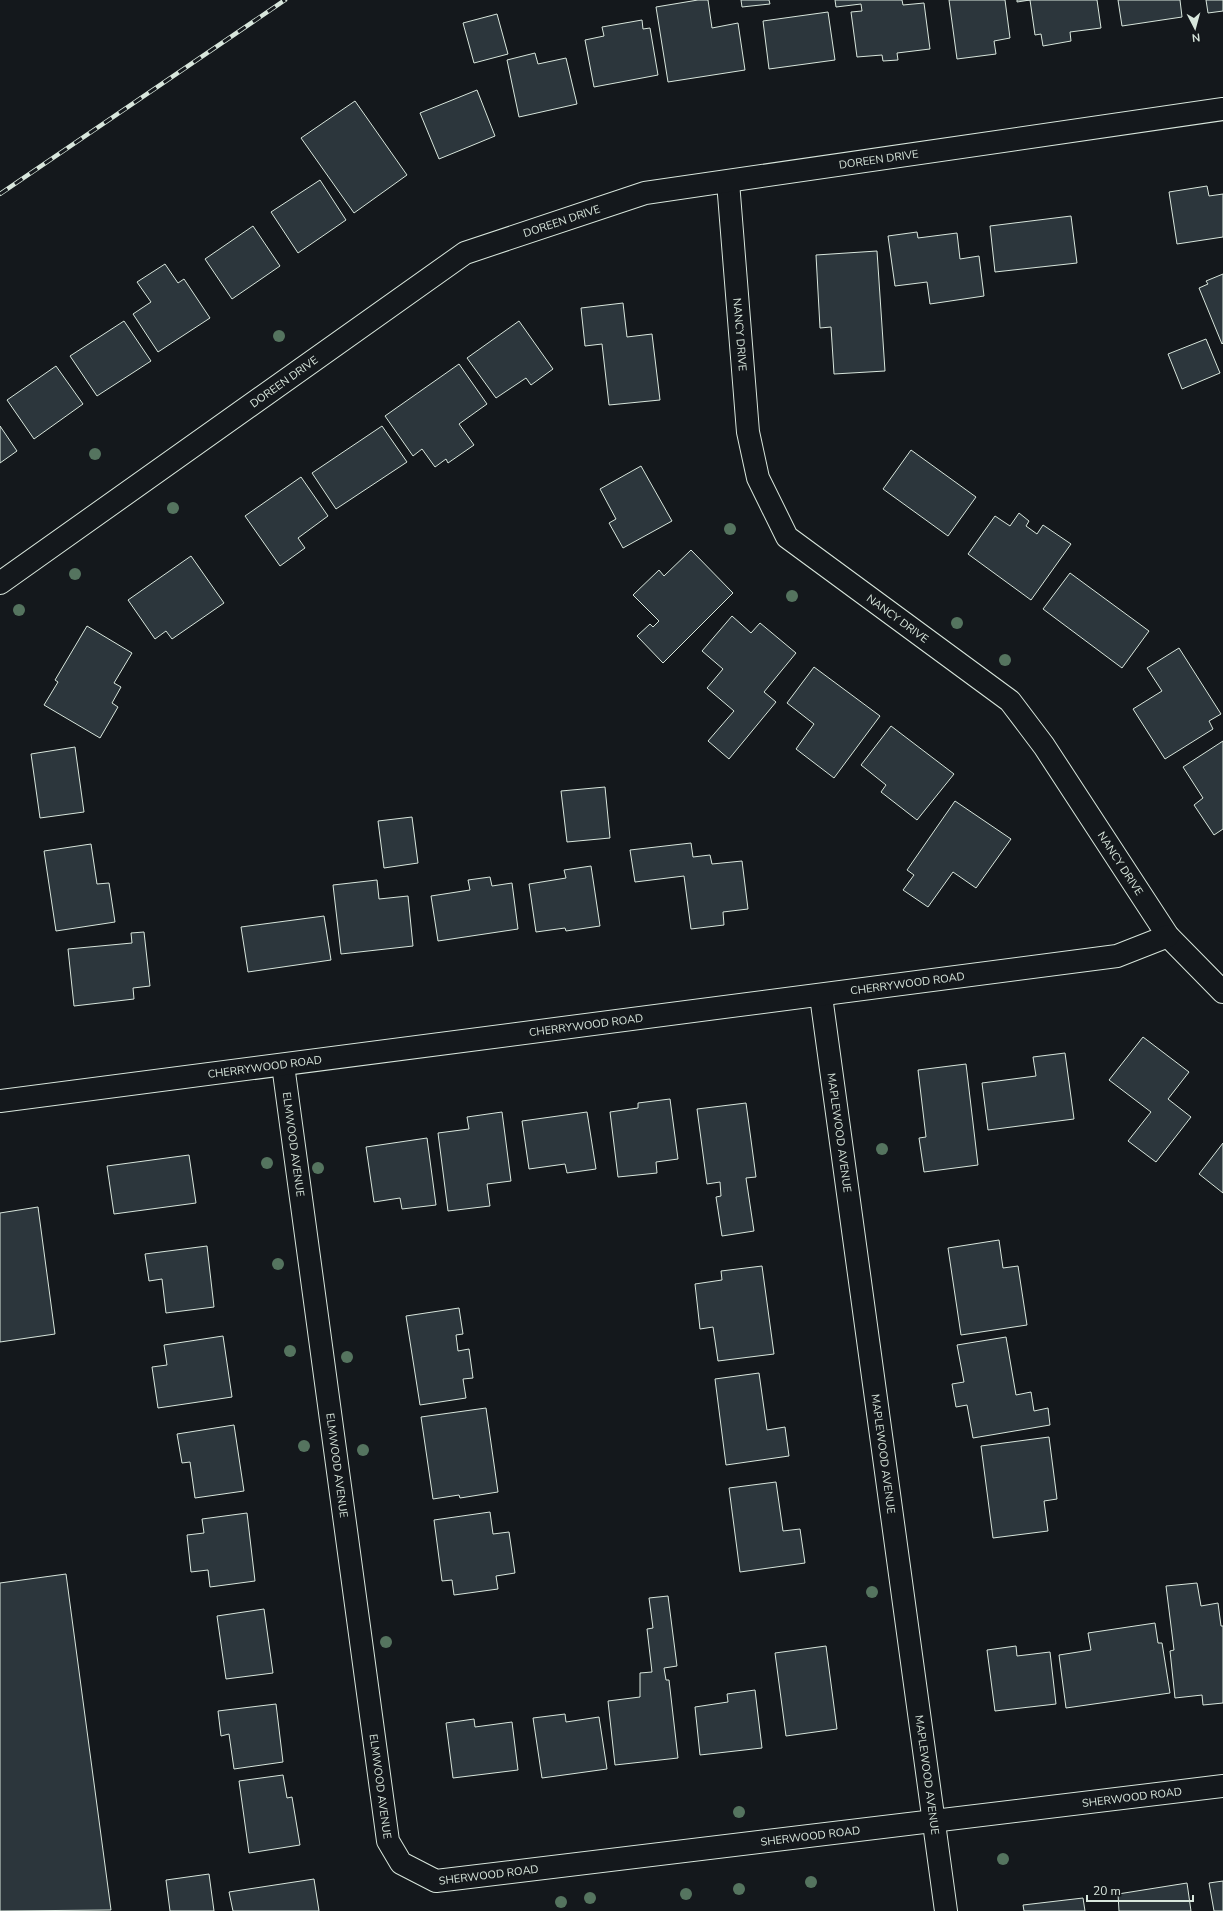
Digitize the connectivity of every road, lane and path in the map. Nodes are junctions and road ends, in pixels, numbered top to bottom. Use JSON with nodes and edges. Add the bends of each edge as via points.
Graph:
{"nodes":[{"id":1,"x":1223,"y":109,"type":"edge"},
{"id":2,"x":728,"y":182,"type":"junction"},
{"id":3,"x":0,"y":583,"type":"edge"},
{"id":4,"x":1168,"y":936,"type":"junction"},
{"id":5,"x":1223,"y":992,"type":"edge"},
{"id":6,"x":821,"y":996,"type":"junction"},
{"id":7,"x":283,"y":1065,"type":"junction"},
{"id":8,"x":0,"y":1101,"type":"edge"},
{"id":9,"x":1223,"y":1786,"type":"edge"},
{"id":10,"x":934,"y":1822,"type":"junction"},
{"id":11,"x":401,"y":1862,"type":"joint"},
{"id":12,"x":946,"y":1911,"type":"edge"}],
"edges":[{"from":1,"to":2,"type":"street","name":"DOREEN DRIVE"},
{"from":2,"to":3,"type":"street","name":"DOREEN DRIVE","via":[[645,193],[466,253]]},
{"from":2,"to":4,"type":"street","name":"NANCY DRIVE","via":[[748,432],[758,478],[786,538],[1010,701],[1044,746]]},
{"from":4,"to":5,"type":"street","name":"NANCY DRIVE"},
{"from":4,"to":6,"type":"street","name":"CHERRYWOOD ROAD","via":[[1117,956]]},
{"from":6,"to":7,"type":"street","name":"CHERRYWOOD ROAD"},
{"from":6,"to":10,"type":"street","name":"MAPLEWOOD AVENUE"},
{"from":7,"to":8,"type":"street","name":"CHERRYWOOD ROAD"},
{"from":7,"to":11,"type":"street","name":"ELMWOOD AVENUE","via":[[388,1841]]},
{"from":9,"to":10,"type":"street","name":"SHERWOOD ROAD"},
{"from":10,"to":11,"type":"street","name":"SHERWOOD ROAD","via":[[436,1881]]},
{"from":10,"to":12,"type":"street","name":"MAPLEWOOD AVENUE"}]}
